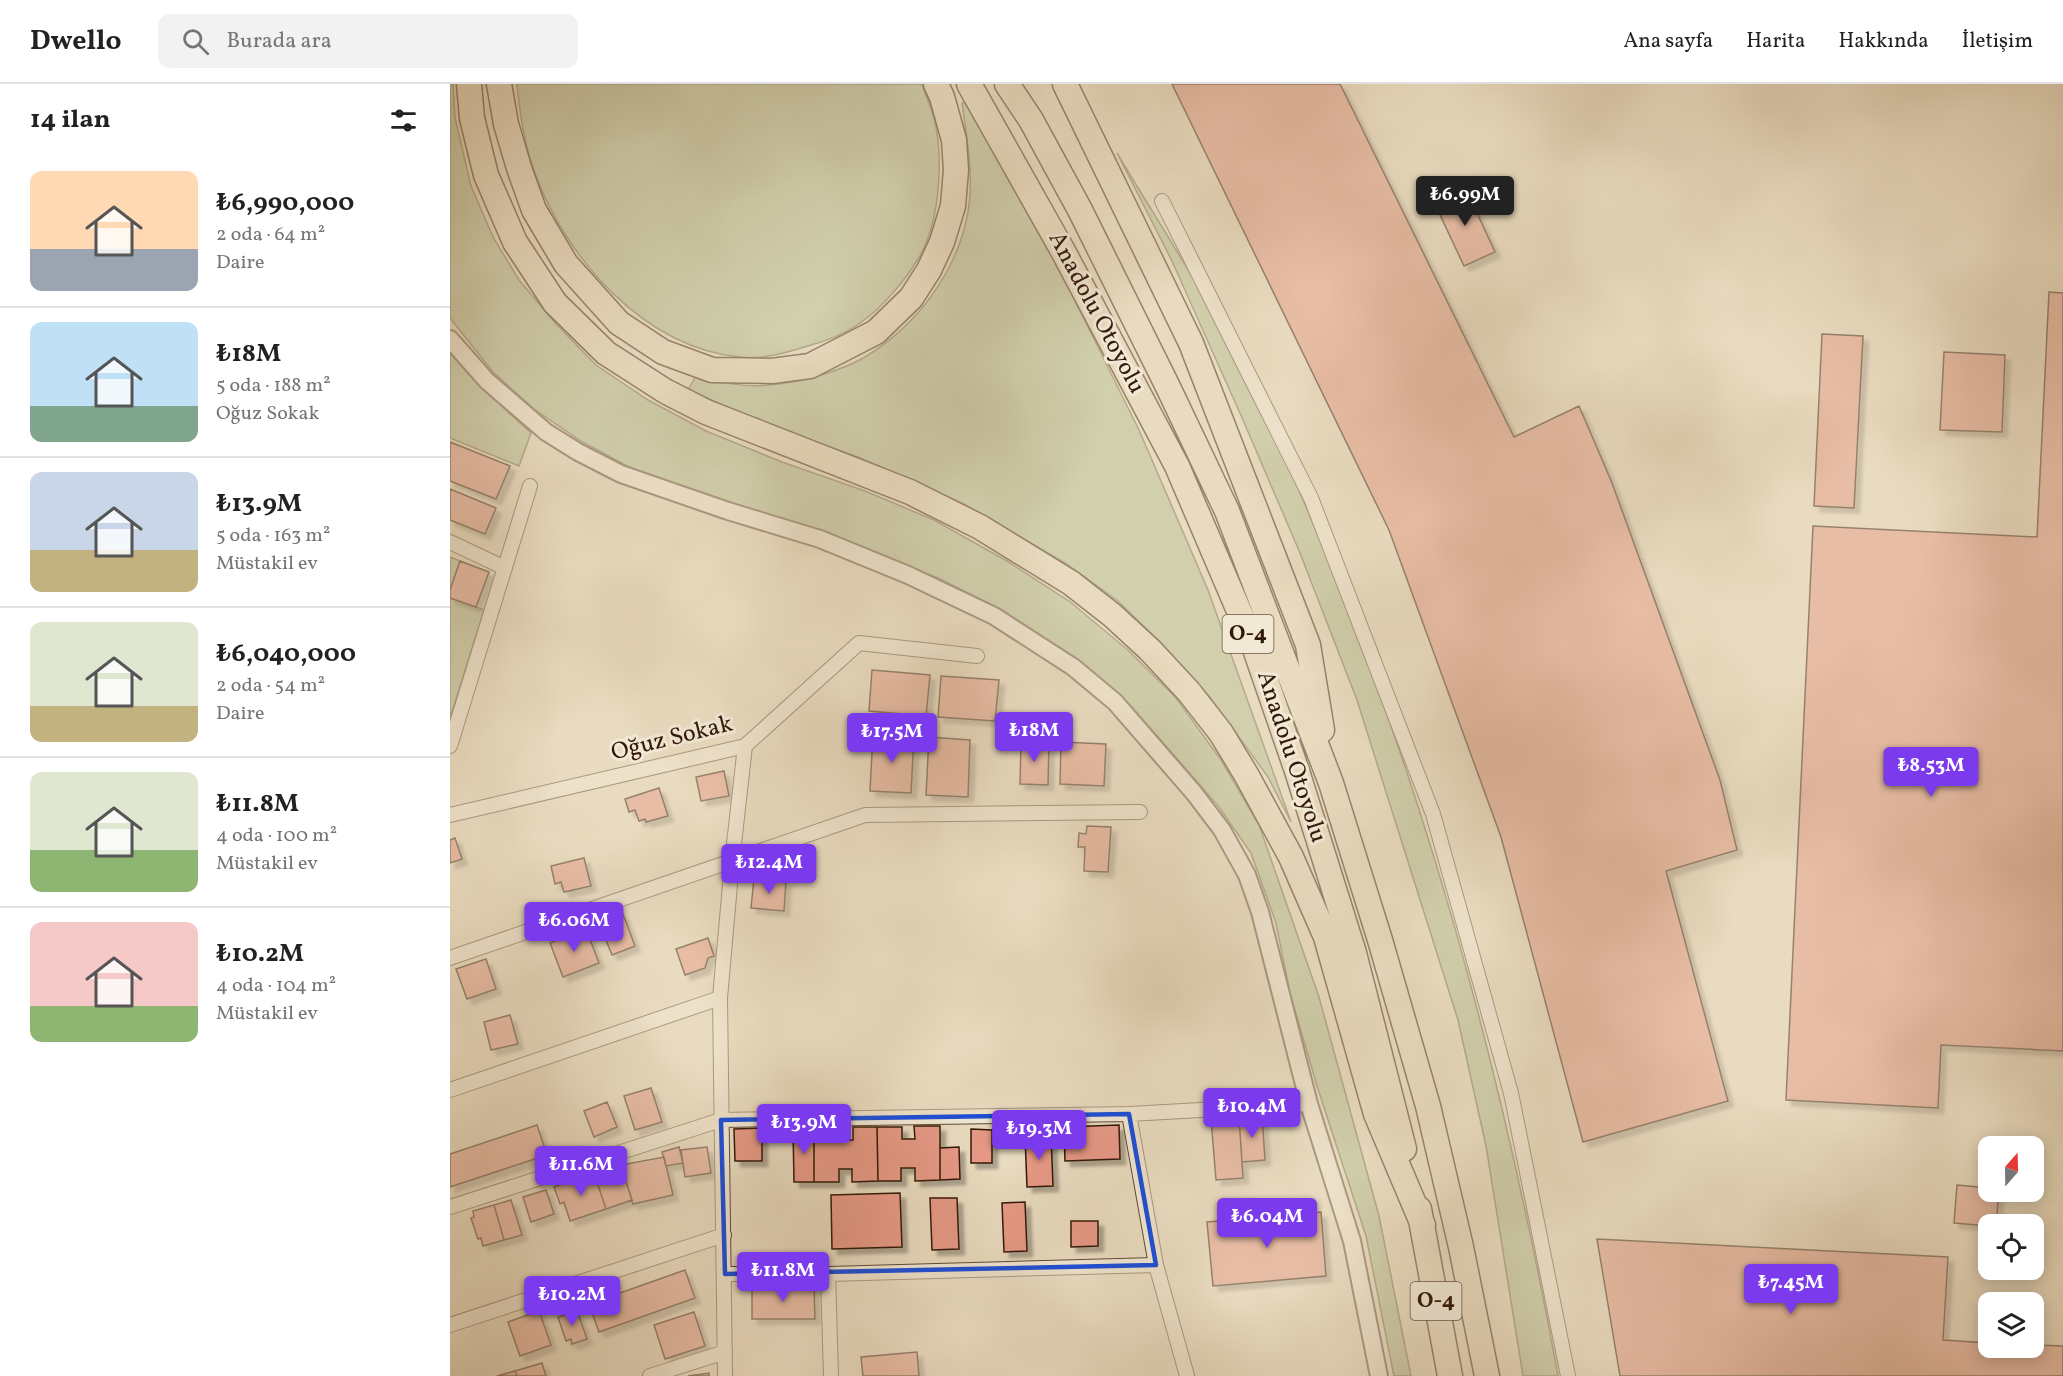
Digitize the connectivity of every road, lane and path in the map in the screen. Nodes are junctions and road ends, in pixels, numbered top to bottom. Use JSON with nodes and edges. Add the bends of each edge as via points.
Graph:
{"nodes":[{"id":1,"x":469,"y":84,"type":"edge"},
{"id":2,"x":499,"y":84,"type":"edge"},
{"id":3,"x":936,"y":84,"type":"edge"},
{"id":4,"x":969,"y":84,"type":"edge"},
{"id":5,"x":1007,"y":84,"type":"edge"},
{"id":6,"x":1065,"y":84,"type":"edge"},
{"id":7,"x":1162,"y":201,"type":"dead end"},
{"id":8,"x":450,"y":339,"type":"edge"},
{"id":9,"x":530,"y":486,"type":"dead end"},
{"id":10,"x":450,"y":542,"type":"edge"},
{"id":11,"x":505,"y":568,"type":"junction"},
{"id":12,"x":977,"y":656,"type":"dead end"},
{"id":13,"x":450,"y":746,"type":"edge"},
{"id":14,"x":745,"y":746,"type":"junction"},
{"id":15,"x":1331,"y":783,"type":"junction"},
{"id":16,"x":1140,"y":812,"type":"dead end"},
{"id":17,"x":450,"y":814,"type":"edge"},
{"id":18,"x":732,"y":862,"type":"junction"},
{"id":19,"x":450,"y":958,"type":"edge"},
{"id":20,"x":720,"y":998,"type":"junction"},
{"id":21,"x":450,"y":1090,"type":"edge"},
{"id":22,"x":1309,"y":1104,"type":"junction"},
{"id":23,"x":1129,"y":1114,"type":"junction"},
{"id":24,"x":721,"y":1120,"type":"junction"},
{"id":25,"x":450,"y":1207,"type":"edge"},
{"id":26,"x":1423,"y":1225,"type":"junction"},
{"id":27,"x":724,"y":1235,"type":"junction"},
{"id":28,"x":1156,"y":1265,"type":"junction"},
{"id":29,"x":725,"y":1274,"type":"junction"},
{"id":30,"x":828,"y":1274,"type":"junction"},
{"id":31,"x":450,"y":1325,"type":"edge"},
{"id":32,"x":725,"y":1352,"type":"junction"},
{"id":33,"x":650,"y":1376,"type":"edge"},
{"id":34,"x":725,"y":1376,"type":"edge"},
{"id":35,"x":831,"y":1376,"type":"edge"},
{"id":36,"x":1187,"y":1376,"type":"edge"},
{"id":37,"x":1379,"y":1376,"type":"edge"},
{"id":38,"x":1450,"y":1376,"type":"edge"},
{"id":39,"x":1487,"y":1376,"type":"edge"},
{"id":40,"x":1568,"y":1376,"type":"edge"}],
"edges":[{"from":1,"to":26,"type":"highway","via":[[472,118],[486,176],[515,242],[555,303],[606,352],[665,391],[706,412],[910,492],[980,527],[1071,583],[1112,615],[1189,692],[1221,733],[1291,857],[1326,937],[1376,1114]]},
{"from":2,"to":3,"type":"highway","via":[[506,124],[534,210],[567,264],[619,324],[663,352],[712,370],[772,371],[810,366],[876,332],[911,298],[929,270],[953,206],[956,170],[954,140]]},
{"from":4,"to":26,"type":"highway","name":"Anadolu Otoyolu","number":"O-4","via":[[1177,466],[1254,646],[1354,952]]},
{"from":5,"to":15,"type":"highway","name":"Anadolu Otoyolu","number":"O-4","via":[[1080,210],[1222,501]]},
{"from":6,"to":15,"type":"highway","via":[[1191,343],[1308,645]]},
{"from":7,"to":40,"type":"street","via":[[1311,498],[1433,814],[1511,1093]]},
{"from":8,"to":22,"type":"street","via":[[487,381],[546,432],[578,452],[621,474],[820,539],[908,575],[994,616],[1073,667],[1115,702],[1194,793],[1247,875]]},
{"from":9,"to":11,"type":"street"},
{"from":10,"to":11,"type":"street"},
{"from":11,"to":13,"type":"street"},
{"from":12,"to":14,"type":"street","name":"Oğuz Sokak","via":[[859,643]]},
{"from":14,"to":17,"type":"street","name":"Oğuz Sokak"},
{"from":14,"to":18,"type":"street"},
{"from":15,"to":39,"type":"highway","name":"Anadolu Otoyolu","number":"O-4","via":[[1428,1106]]},
{"from":16,"to":18,"type":"street","via":[[865,815]]},
{"from":18,"to":19,"type":"street"},
{"from":18,"to":20,"type":"street"},
{"from":20,"to":21,"type":"street"},
{"from":20,"to":24,"type":"street"},
{"from":22,"to":23,"type":"street"},
{"from":22,"to":37,"type":"street","via":[[1353,1241]]},
{"from":23,"to":24,"type":"street"},
{"from":23,"to":28,"type":"street"},
{"from":24,"to":25,"type":"street"},
{"from":24,"to":27,"type":"street"},
{"from":26,"to":38,"type":"highway","name":"Anadolu Otoyolu","number":"O-4"},
{"from":27,"to":29,"type":"street"},
{"from":27,"to":31,"type":"street"},
{"from":28,"to":30,"type":"street"},
{"from":28,"to":36,"type":"street"},
{"from":29,"to":30,"type":"street"},
{"from":29,"to":32,"type":"street"},
{"from":30,"to":35,"type":"street"},
{"from":32,"to":33,"type":"street"},
{"from":32,"to":34,"type":"street"}]}
